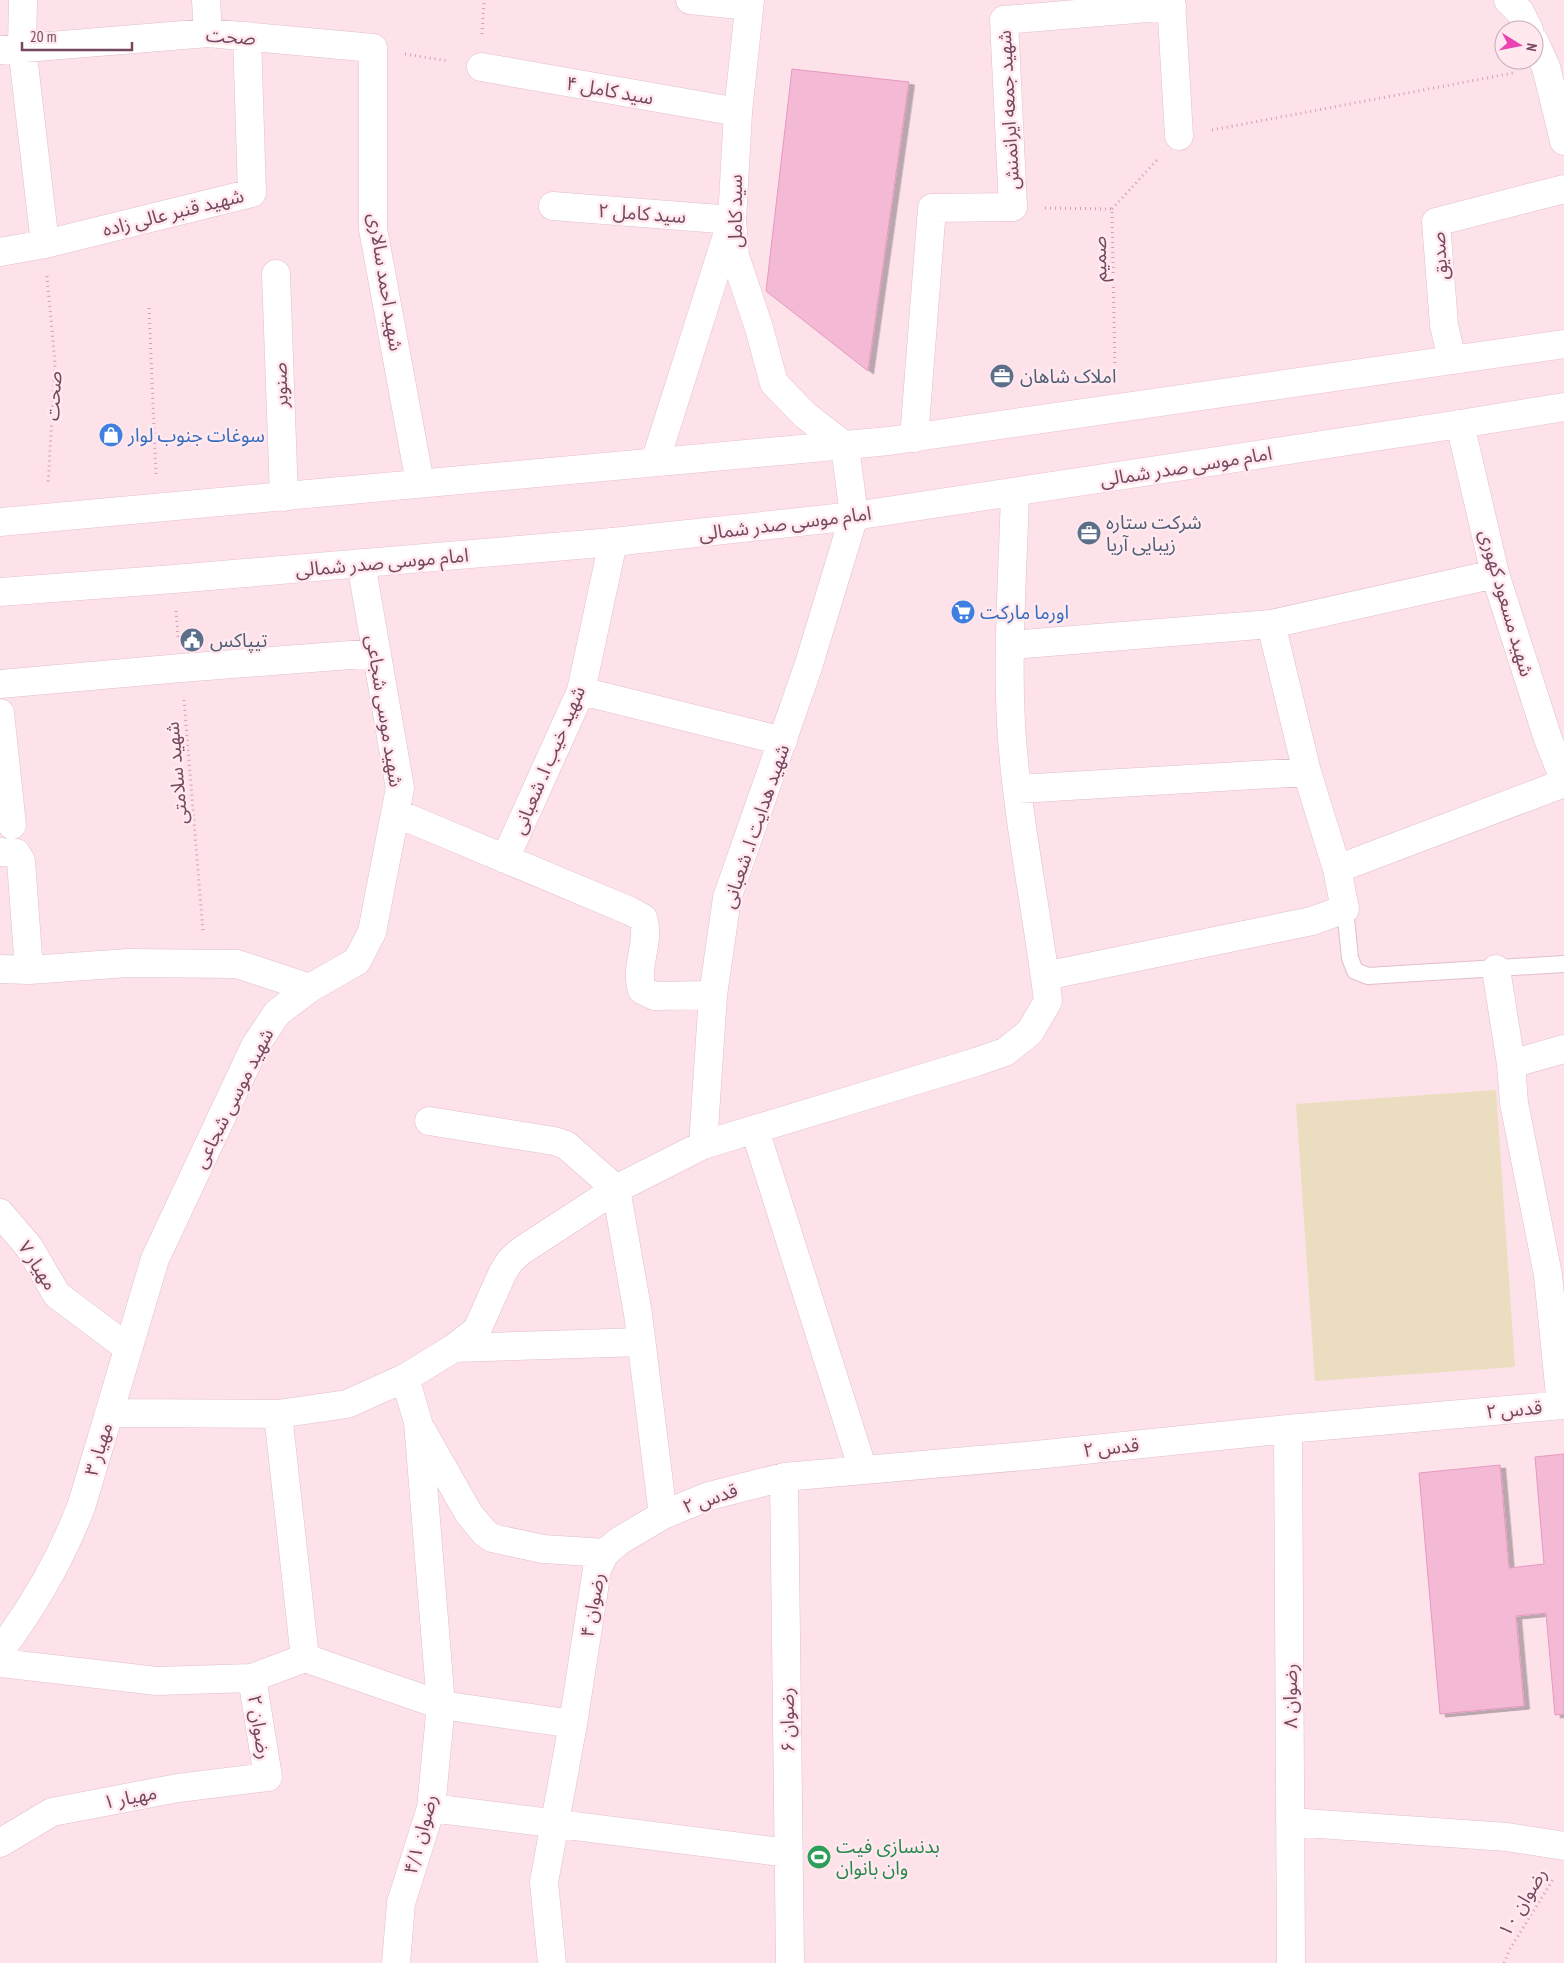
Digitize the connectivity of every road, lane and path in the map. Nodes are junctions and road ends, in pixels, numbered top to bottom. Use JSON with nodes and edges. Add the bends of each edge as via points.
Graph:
{"nodes":[{"id":1,"x":23,"y":0,"type":"edge"},
{"id":2,"x":206,"y":0,"type":"edge"},
{"id":3,"x":690,"y":0,"type":"edge"},
{"id":4,"x":1508,"y":0,"type":"edge"},
{"id":5,"x":749,"y":3,"type":"edge"},
{"id":6,"x":1172,"y":3,"type":"edge"},
{"id":7,"x":1524,"y":20,"type":"edge"},
{"id":8,"x":208,"y":32,"type":"junction"},
{"id":9,"x":247,"y":36,"type":"junction"},
{"id":10,"x":373,"y":48,"type":"junction"},
{"id":11,"x":11,"y":49,"type":"edge"},
{"id":12,"x":1544,"y":63,"type":"edge"},
{"id":13,"x":481,"y":67,"type":"joint"},
{"id":14,"x":1546,"y":67,"type":"junction"},
{"id":15,"x":738,"y":112,"type":"junction"},
{"id":16,"x":1179,"y":136,"type":"junction"},
{"id":17,"x":1564,"y":141,"type":"edge"},
{"id":18,"x":1564,"y":188,"type":"edge"},
{"id":19,"x":553,"y":206,"type":"dead end"},
{"id":20,"x":1013,"y":207,"type":"junction"},
{"id":21,"x":1112,"y":209,"type":"junction"},
{"id":22,"x":732,"y":220,"type":"junction"},
{"id":23,"x":45,"y":244,"type":"junction"},
{"id":24,"x":0,"y":252,"type":"edge"},
{"id":25,"x":276,"y":274,"type":"dead end"},
{"id":26,"x":149,"y":308,"type":"dead end"},
{"id":27,"x":1564,"y":344,"type":"edge"},
{"id":28,"x":1452,"y":360,"type":"junction"},
{"id":29,"x":1564,"y":406,"type":"edge"},
{"id":30,"x":1116,"y":408,"type":"junction"},
{"id":31,"x":1460,"y":424,"type":"junction"},
{"id":32,"x":914,"y":438,"type":"junction"},
{"id":33,"x":845,"y":446,"type":"junction"},
{"id":34,"x":656,"y":462,"type":"junction"},
{"id":35,"x":420,"y":484,"type":"junction"},
{"id":36,"x":1016,"y":492,"type":"junction"},
{"id":37,"x":284,"y":496,"type":"junction"},
{"id":38,"x":158,"y":508,"type":"junction"},
{"id":39,"x":854,"y":516,"type":"junction"},
{"id":40,"x":47,"y":518,"type":"junction"},
{"id":41,"x":0,"y":522,"type":"edge"},
{"id":42,"x":613,"y":542,"type":"junction"},
{"id":43,"x":361,"y":563,"type":"junction"},
{"id":44,"x":1496,"y":574,"type":"junction"},
{"id":45,"x":174,"y":580,"type":"junction"},
{"id":46,"x":0,"y":592,"type":"edge"},
{"id":47,"x":1271,"y":624,"type":"junction"},
{"id":48,"x":1011,"y":645,"type":"junction"},
{"id":49,"x":377,"y":653,"type":"junction"},
{"id":50,"x":181,"y":668,"type":"junction"},
{"id":51,"x":0,"y":684,"type":"edge"},
{"id":52,"x":581,"y":691,"type":"junction"},
{"id":53,"x":0,"y":713,"type":"edge"},
{"id":54,"x":783,"y":741,"type":"junction"},
{"id":55,"x":1307,"y":772,"type":"junction"},
{"id":56,"x":1564,"y":781,"type":"edge"},
{"id":57,"x":1018,"y":789,"type":"junction"},
{"id":58,"x":396,"y":813,"type":"junction"},
{"id":59,"x":12,"y":825,"type":"dead end"},
{"id":60,"x":0,"y":852,"type":"edge"},
{"id":61,"x":505,"y":859,"type":"junction"},
{"id":62,"x":1337,"y":869,"type":"junction"},
{"id":63,"x":1345,"y":910,"type":"junction"},
{"id":64,"x":206,"y":964,"type":"junction"},
{"id":65,"x":1564,"y":964,"type":"edge"},
{"id":66,"x":0,"y":969,"type":"edge"},
{"id":67,"x":1496,"y":969,"type":"junction"},
{"id":68,"x":29,"y":970,"type":"junction"},
{"id":69,"x":1045,"y":976,"type":"junction"},
{"id":70,"x":310,"y":988,"type":"junction"},
{"id":71,"x":713,"y":995,"type":"junction"},
{"id":72,"x":1564,"y":1050,"type":"edge"},
{"id":73,"x":1511,"y":1064,"type":"junction"},
{"id":74,"x":429,"y":1121,"type":"dead end"},
{"id":75,"x":755,"y":1130,"type":"junction"},
{"id":76,"x":703,"y":1145,"type":"junction"},
{"id":77,"x":616,"y":1189,"type":"junction"},
{"id":78,"x":0,"y":1213,"type":"edge"},
{"id":79,"x":166,"y":1232,"type":"joint"},
{"id":80,"x":1556,"y":1274,"type":"edge"},
{"id":81,"x":642,"y":1342,"type":"junction"},
{"id":82,"x":128,"y":1348,"type":"junction"},
{"id":83,"x":454,"y":1348,"type":"junction"},
{"id":84,"x":405,"y":1378,"type":"junction"},
{"id":85,"x":1563,"y":1405,"type":"edge"},
{"id":86,"x":109,"y":1413,"type":"junction"},
{"id":87,"x":278,"y":1414,"type":"junction"},
{"id":88,"x":418,"y":1422,"type":"junction"},
{"id":89,"x":1288,"y":1428,"type":"junction"},
{"id":90,"x":863,"y":1470,"type":"junction"},
{"id":91,"x":784,"y":1477,"type":"junction"},
{"id":92,"x":663,"y":1515,"type":"junction"},
{"id":93,"x":605,"y":1553,"type":"junction"},
{"id":94,"x":0,"y":1651,"type":"edge"},
{"id":95,"x":305,"y":1658,"type":"junction"},
{"id":96,"x":0,"y":1663,"type":"edge"},
{"id":97,"x":252,"y":1678,"type":"junction"},
{"id":98,"x":441,"y":1705,"type":"junction"},
{"id":99,"x":573,"y":1724,"type":"junction"},
{"id":100,"x":268,"y":1777,"type":"joint"},
{"id":101,"x":431,"y":1808,"type":"junction"},
{"id":102,"x":1290,"y":1822,"type":"junction"},
{"id":103,"x":554,"y":1823,"type":"junction"},
{"id":104,"x":0,"y":1843,"type":"edge"},
{"id":105,"x":788,"y":1853,"type":"junction"},
{"id":106,"x":1561,"y":1858,"type":"edge"},
{"id":107,"x":396,"y":1963,"type":"edge"},
{"id":108,"x":552,"y":1963,"type":"edge"},
{"id":109,"x":790,"y":1963,"type":"edge"},
{"id":110,"x":1291,"y":1963,"type":"edge"},
{"id":111,"x":1504,"y":1963,"type":"edge"}],
"edges":[{"from":1,"to":11,"type":"street"},
{"from":2,"to":8,"type":"street"},
{"from":3,"to":5,"type":"street"},
{"from":4,"to":7,"type":"street"},
{"from":5,"to":15,"type":"street","name":"سید کامل"},
{"from":6,"to":16,"type":"street"},
{"from":6,"to":20,"type":"street","name":"شهید جمعه ایرانمنش","via":[[1004,20]]},
{"from":8,"to":9,"type":"street","name":"صحت"},
{"from":8,"to":11,"type":"street","name":"صحت"},
{"from":9,"to":10,"type":"street","name":"صحت"},
{"from":9,"to":23,"type":"street","name":"شهید قنبر عالی زاده","via":[[252,193]]},
{"from":10,"to":13,"type":"path"},
{"from":10,"to":35,"type":"street","name":"شهید احمد سالاری","via":[[374,230]]},
{"from":11,"to":23,"type":"street"},
{"from":12,"to":14,"type":"street"},
{"from":13,"to":15,"type":"street","name":"سید کامل ۴"},
{"from":14,"to":16,"type":"path"},
{"from":14,"to":17,"type":"street"},
{"from":15,"to":22,"type":"street","name":"سید کامل"},
{"from":16,"to":21,"type":"path"},
{"from":18,"to":28,"type":"street","name":"صدیق","via":[[1436,222],[1444,325]]},
{"from":19,"to":22,"type":"street","name":"سید کامل ۲"},
{"from":20,"to":21,"type":"path","name":"صمیم"},
{"from":20,"to":32,"type":"street","name":"شهید جمعه ایرانمنش","via":[[932,208]]},
{"from":21,"to":30,"type":"path","name":"صمیم"},
{"from":22,"to":33,"type":"street","name":"سید کامل","via":[[735,256],[774,383],[805,415]]},
{"from":22,"to":34,"type":"street"},
{"from":23,"to":24,"type":"street","name":"شهید قنبر عالی زاده"},
{"from":23,"to":40,"type":"path","name":"صحت","via":[[55,363]]},
{"from":25,"to":37,"type":"street","name":"صنوبر"},
{"from":26,"to":38,"type":"path"},
{"from":27,"to":28,"type":"street"},
{"from":28,"to":30,"type":"street"},
{"from":29,"to":31,"type":"street","name":"امام موسی صدر شمالی"},
{"from":30,"to":32,"type":"street"},
{"from":31,"to":36,"type":"street","name":"امام موسی صدر شمالی"},
{"from":31,"to":44,"type":"street","name":"شهید مسعود کهوری"},
{"from":32,"to":33,"type":"street"},
{"from":33,"to":34,"type":"street"},
{"from":33,"to":39,"type":"street"},
{"from":34,"to":35,"type":"street"},
{"from":35,"to":37,"type":"street"},
{"from":36,"to":39,"type":"street","name":"امام موسی صدر شمالی"},
{"from":36,"to":48,"type":"street"},
{"from":37,"to":38,"type":"street"},
{"from":38,"to":40,"type":"street"},
{"from":39,"to":42,"type":"street","name":"امام موسی صدر شمالی"},
{"from":39,"to":54,"type":"street","name":"شهید هدایت ا.. شعبانی"},
{"from":40,"to":41,"type":"street"},
{"from":42,"to":43,"type":"street","name":"امام موسی صدر شمالی"},
{"from":42,"to":52,"type":"street","name":"شهید خیب ا.. شعبانی"},
{"from":43,"to":45,"type":"street","name":"امام موسی صدر شمالی"},
{"from":43,"to":49,"type":"street","name":"شهید موسی شجاعی"},
{"from":44,"to":47,"type":"street"},
{"from":44,"to":56,"type":"street","name":"شهید مسعود کهوری"},
{"from":45,"to":46,"type":"street","name":"امام موسی صدر شمالی"},
{"from":45,"to":50,"type":"path","name":"شهید سلامتی"},
{"from":47,"to":48,"type":"street"},
{"from":47,"to":55,"type":"street"},
{"from":48,"to":57,"type":"street","via":[[1011,723]]},
{"from":49,"to":50,"type":"street"},
{"from":49,"to":58,"type":"street","name":"شهید موسی شجاعی","via":[[400,788]]},
{"from":50,"to":51,"type":"street"},
{"from":50,"to":64,"type":"path","name":"شهید سلامتی"},
{"from":52,"to":54,"type":"street"},
{"from":52,"to":61,"type":"street","name":"شهید خیب ا.. شعبانی"},
{"from":53,"to":59,"type":"street"},
{"from":54,"to":71,"type":"street","name":"شهید هدایت ا.. شعبانی","via":[[727,898]]},
{"from":55,"to":57,"type":"street"},
{"from":55,"to":62,"type":"street"},
{"from":56,"to":62,"type":"street"},
{"from":57,"to":69,"type":"street"},
{"from":58,"to":61,"type":"street"},
{"from":58,"to":70,"type":"street","name":"شهید موسی شجاعی","via":[[372,932],[357,961]]},
{"from":60,"to":68,"type":"street","via":[[16,853],[21,861]]},
{"from":61,"to":71,"type":"street","via":[[643,918],[646,929],[639,979],[642,990],[655,996]]},
{"from":62,"to":63,"type":"street"},
{"from":63,"to":67,"type":"lane","via":[[1350,958],[1355,972],[1368,976]]},
{"from":63,"to":69,"type":"street","via":[[1312,921]]},
{"from":64,"to":68,"type":"street","via":[[128,963]]},
{"from":64,"to":70,"type":"street","via":[[237,964]]},
{"from":65,"to":67,"type":"lane"},
{"from":66,"to":68,"type":"street"},
{"from":67,"to":73,"type":"street"},
{"from":69,"to":75,"type":"street","via":[[1048,1001],[1030,1032],[1005,1052]]},
{"from":70,"to":79,"type":"street","name":"شهید موسی شجاعی","via":[[278,1013],[256,1046]]},
{"from":71,"to":76,"type":"street","name":"شهید هدایت ا.. شعبانی"},
{"from":72,"to":73,"type":"street"},
{"from":73,"to":80,"type":"street","via":[[1514,1102]]},
{"from":74,"to":77,"type":"street","via":[[566,1145]]},
{"from":75,"to":76,"type":"street"},
{"from":75,"to":90,"type":"street"},
{"from":76,"to":77,"type":"street"},
{"from":77,"to":81,"type":"street"},
{"from":77,"to":83,"type":"street","via":[[510,1261],[477,1330]]},
{"from":78,"to":82,"type":"street","name":"مهیار ۷","via":[[29,1247],[58,1295]]},
{"from":79,"to":82,"type":"street","name":"مهیار ۳"},
{"from":80,"to":85,"type":"street"},
{"from":81,"to":83,"type":"street"},
{"from":81,"to":92,"type":"street"},
{"from":82,"to":86,"type":"street","name":"مهیار ۳"},
{"from":83,"to":84,"type":"street"},
{"from":84,"to":87,"type":"street","via":[[346,1404]]},
{"from":84,"to":88,"type":"street"},
{"from":85,"to":89,"type":"street","name":"قدس ۲"},
{"from":86,"to":87,"type":"street"},
{"from":86,"to":94,"type":"street","name":"مهیار ۳","via":[[74,1524],[39,1594]]},
{"from":87,"to":95,"type":"street"},
{"from":88,"to":93,"type":"street","via":[[469,1514],[492,1538],[543,1550]]},
{"from":88,"to":98,"type":"street","name":"رضوان ۴/۱"},
{"from":89,"to":90,"type":"street","name":"قدس ۲"},
{"from":89,"to":102,"type":"street","name":"رضوان ۸"},
{"from":90,"to":91,"type":"street","name":"قدس ۲"},
{"from":91,"to":92,"type":"street","name":"قدس ۲","via":[[709,1496]]},
{"from":91,"to":105,"type":"street","name":"رضوان ۶"},
{"from":92,"to":93,"type":"street","name":"رضوان ۴"},
{"from":93,"to":99,"type":"street","name":"رضوان ۴","via":[[597,1569]]},
{"from":95,"to":97,"type":"street"},
{"from":95,"to":98,"type":"street"},
{"from":96,"to":97,"type":"street","via":[[157,1681]]},
{"from":97,"to":100,"type":"street","name":"رضوان ۲"},
{"from":98,"to":99,"type":"street"},
{"from":98,"to":101,"type":"street","name":"رضوان ۴/۱"},
{"from":99,"to":103,"type":"street","name":"رضوان ۴"},
{"from":100,"to":104,"type":"street","name":"مهیار ۱","via":[[178,1788],[52,1812]]},
{"from":101,"to":103,"type":"street"},
{"from":101,"to":107,"type":"street","name":"رضوان ۴/۱","via":[[402,1903]]},
{"from":102,"to":106,"type":"street","via":[[1507,1837]]},
{"from":102,"to":110,"type":"street","name":"رضوان ۸"},
{"from":103,"to":105,"type":"street"},
{"from":103,"to":108,"type":"street","name":"رضوان ۴","via":[[544,1882]]},
{"from":105,"to":109,"type":"street","name":"رضوان ۶"},
{"from":106,"to":111,"type":"path","name":"رضوان ۱۰","via":[[1552,1884]]}]}
